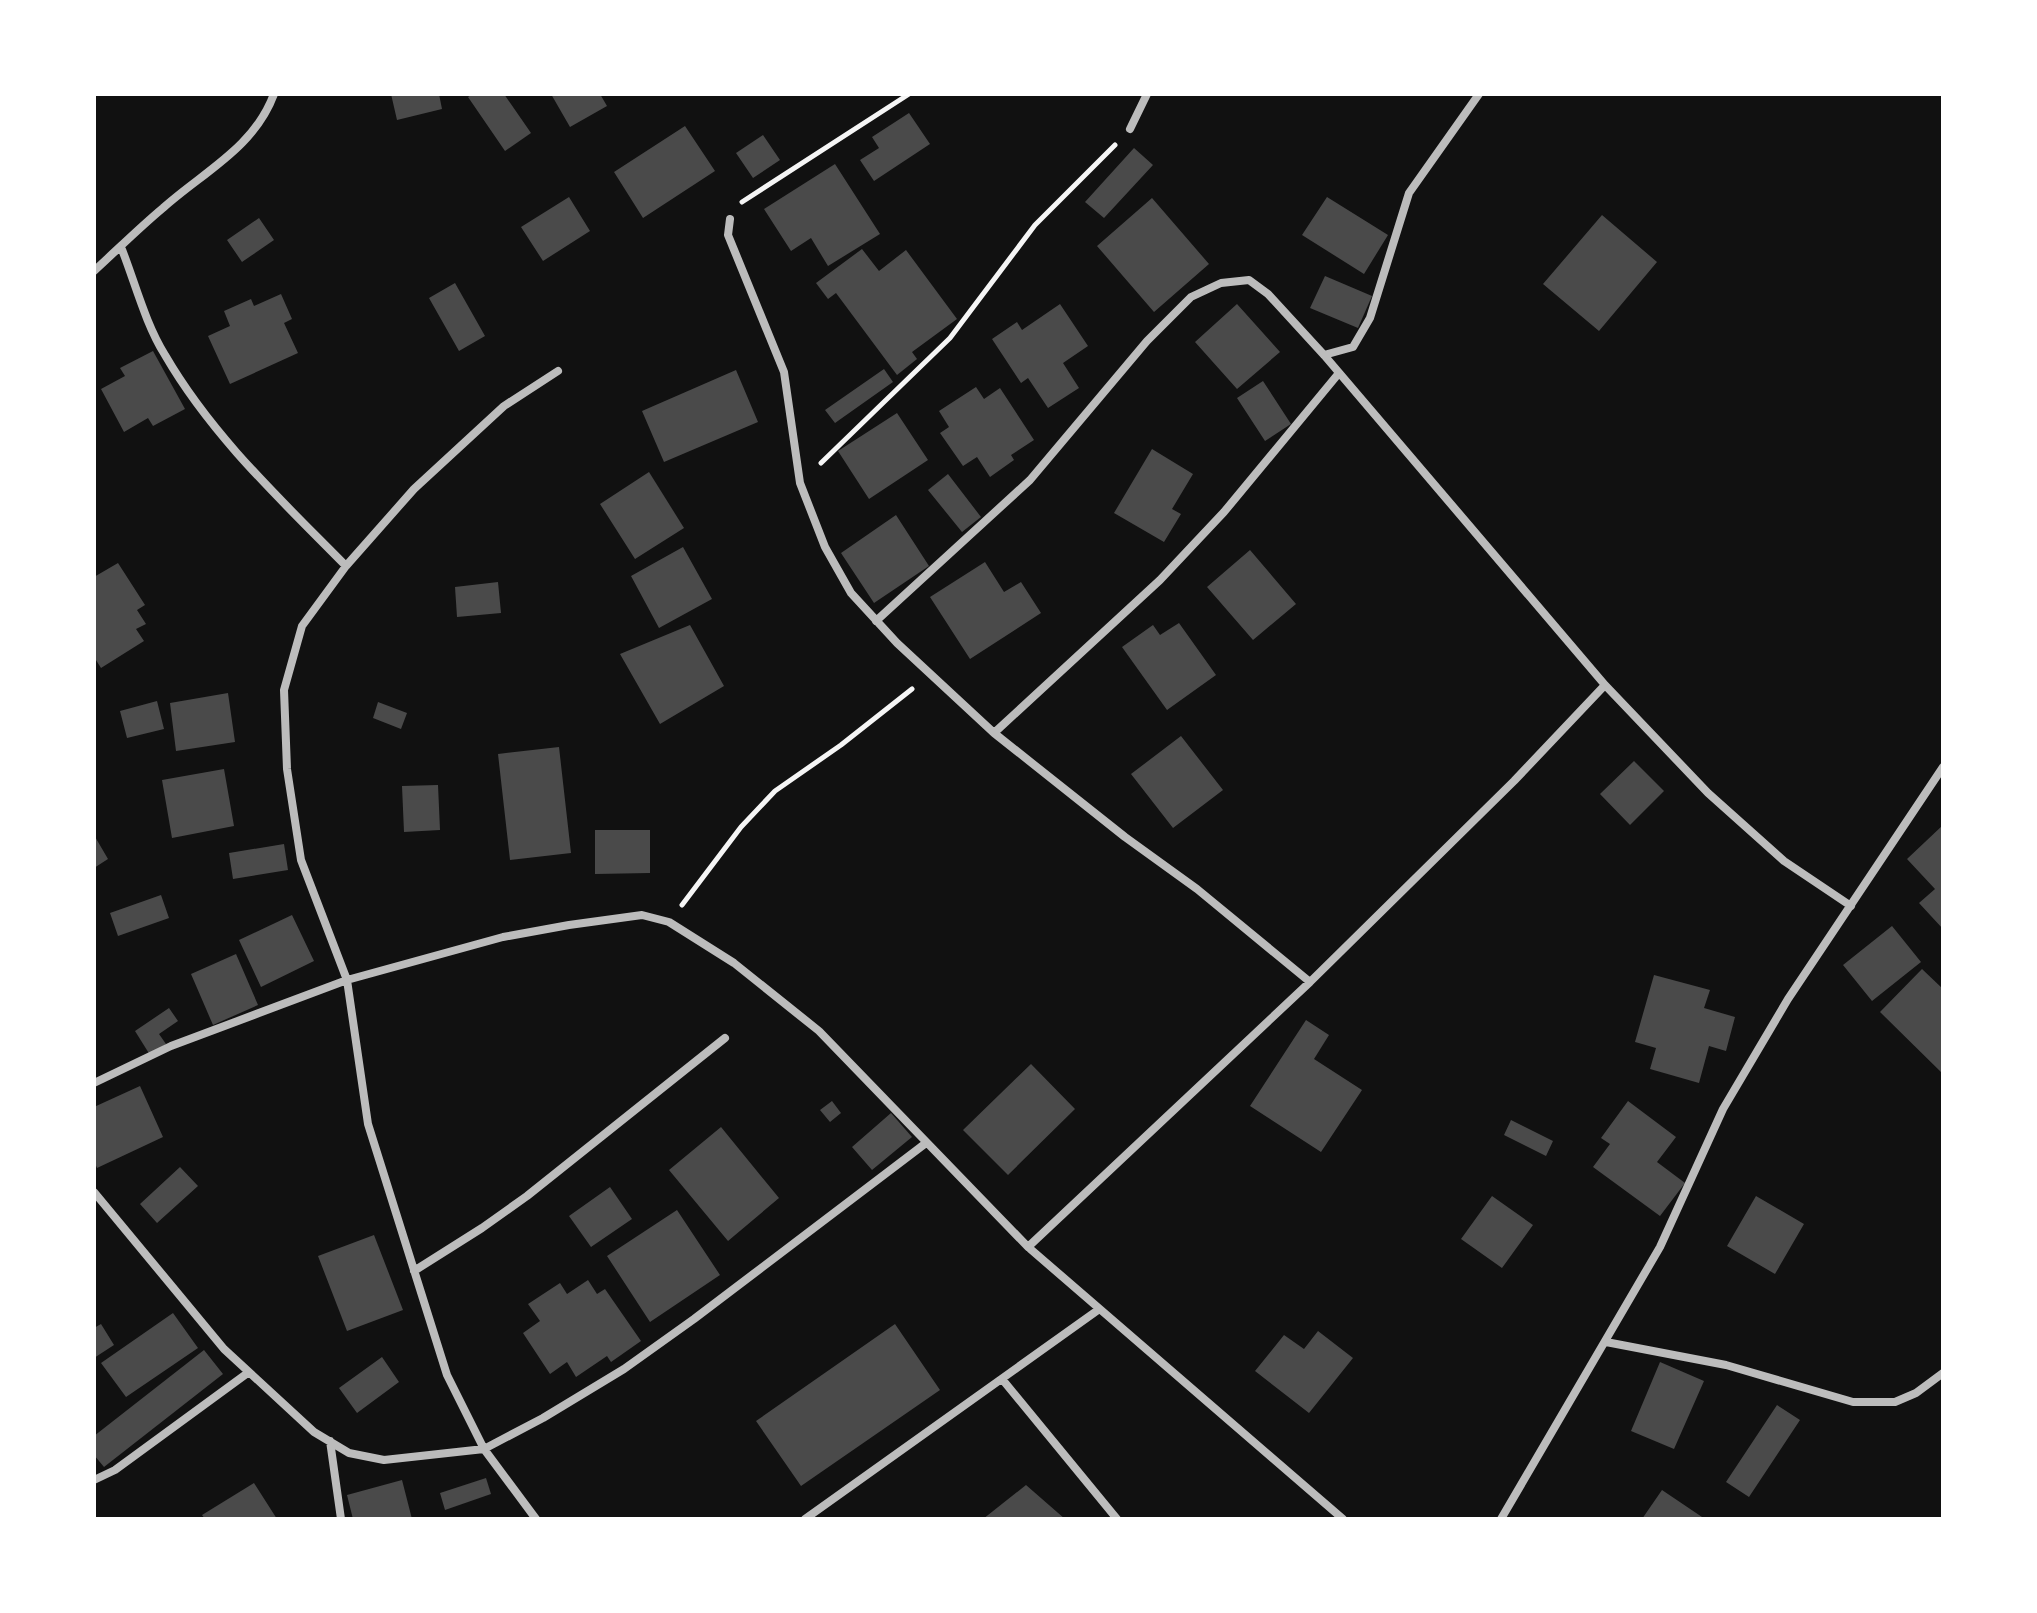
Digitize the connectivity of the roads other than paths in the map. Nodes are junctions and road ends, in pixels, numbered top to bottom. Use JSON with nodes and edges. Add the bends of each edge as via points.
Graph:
{"nodes":[{"id":1,"x":274,"y":94,"type":"edge"},
{"id":2,"x":1147,"y":94,"type":"edge"},
{"id":3,"x":1479,"y":94,"type":"edge"},
{"id":4,"x":1130,"y":129,"type":"road end"},
{"id":5,"x":730,"y":219,"type":"road end"},
{"id":6,"x":121,"y":247,"type":"junction"},
{"id":7,"x":94,"y":271,"type":"edge"},
{"id":8,"x":1324,"y":355,"type":"junction"},
{"id":9,"x":558,"y":371,"type":"dead end"},
{"id":10,"x":1339,"y":373,"type":"junction"},
{"id":11,"x":346,"y":566,"type":"junction"},
{"id":12,"x":876,"y":621,"type":"junction"},
{"id":13,"x":1605,"y":685,"type":"junction"},
{"id":14,"x":994,"y":733,"type":"junction"},
{"id":15,"x":1943,"y":767,"type":"edge"},
{"id":16,"x":1851,"y":906,"type":"junction"},
{"id":17,"x":347,"y":980,"type":"junction"},
{"id":18,"x":1310,"y":982,"type":"junction"},
{"id":19,"x":725,"y":1038,"type":"dead end"},
{"id":20,"x":94,"y":1083,"type":"edge"},
{"id":21,"x":926,"y":1143,"type":"junction"},
{"id":22,"x":94,"y":1192,"type":"edge"},
{"id":23,"x":1028,"y":1247,"type":"junction"},
{"id":24,"x":414,"y":1271,"type":"junction"},
{"id":25,"x":1098,"y":1310,"type":"junction"},
{"id":26,"x":1606,"y":1342,"type":"junction"},
{"id":27,"x":249,"y":1372,"type":"junction"},
{"id":28,"x":1943,"y":1373,"type":"edge"},
{"id":29,"x":1002,"y":1379,"type":"junction"},
{"id":30,"x":330,"y":1441,"type":"junction"},
{"id":31,"x":484,"y":1449,"type":"junction"},
{"id":32,"x":94,"y":1480,"type":"edge"},
{"id":33,"x":341,"y":1519,"type":"edge"},
{"id":34,"x":536,"y":1519,"type":"edge"},
{"id":35,"x":805,"y":1519,"type":"edge"},
{"id":36,"x":1117,"y":1519,"type":"edge"},
{"id":37,"x":1343,"y":1519,"type":"edge"},
{"id":38,"x":1501,"y":1519,"type":"edge"}],
"edges":[{"from":1,"to":6,"type":"street","via":[[243,144]]},
{"from":2,"to":4,"type":"street"},
{"from":3,"to":8,"type":"street","via":[[1409,193],[1370,318],[1353,347]]},
{"from":5,"to":12,"type":"street","via":[[728,235],[784,372],[800,483],[825,547],[851,593]]},
{"from":6,"to":7,"type":"street"},
{"from":6,"to":11,"type":"street","via":[[163,353],[194,401],[230,446]]},
{"from":8,"to":10,"type":"street"},
{"from":8,"to":12,"type":"street","via":[[1249,280],[1221,283],[1191,297],[1030,480]]},
{"from":9,"to":11,"type":"street","via":[[504,406],[414,489]]},
{"from":10,"to":13,"type":"street"},
{"from":10,"to":14,"type":"street","via":[[1160,580]]},
{"from":11,"to":17,"type":"street","via":[[302,626],[284,690],[287,769],[301,860]]},
{"from":12,"to":14,"type":"street"},
{"from":13,"to":16,"type":"street","via":[[1719,803],[1784,861]]},
{"from":13,"to":18,"type":"street"},
{"from":14,"to":18,"type":"street"},
{"from":15,"to":16,"type":"street"},
{"from":16,"to":26,"type":"street","via":[[1723,1109],[1660,1247]]},
{"from":17,"to":20,"type":"street","via":[[171,1046]]},
{"from":17,"to":21,"type":"street","via":[[503,937],[569,925],[642,915],[669,922],[734,963],[819,1031]]},
{"from":17,"to":24,"type":"street","via":[[368,1124]]},
{"from":18,"to":23,"type":"street"},
{"from":19,"to":24,"type":"street","via":[[527,1196]]},
{"from":21,"to":23,"type":"street"},
{"from":21,"to":31,"type":"street","via":[[624,1369]]},
{"from":22,"to":27,"type":"street"},
{"from":23,"to":25,"type":"street"},
{"from":24,"to":31,"type":"street","via":[[447,1375]]},
{"from":25,"to":29,"type":"street"},
{"from":25,"to":37,"type":"street"},
{"from":26,"to":28,"type":"street","via":[[1726,1365],[1853,1402],[1895,1402]]},
{"from":26,"to":38,"type":"street"},
{"from":27,"to":30,"type":"street"},
{"from":27,"to":32,"type":"street"},
{"from":29,"to":35,"type":"street"},
{"from":29,"to":36,"type":"street"},
{"from":30,"to":31,"type":"street","via":[[349,1453],[384,1460]]},
{"from":30,"to":33,"type":"street"},
{"from":31,"to":34,"type":"street"}]}
